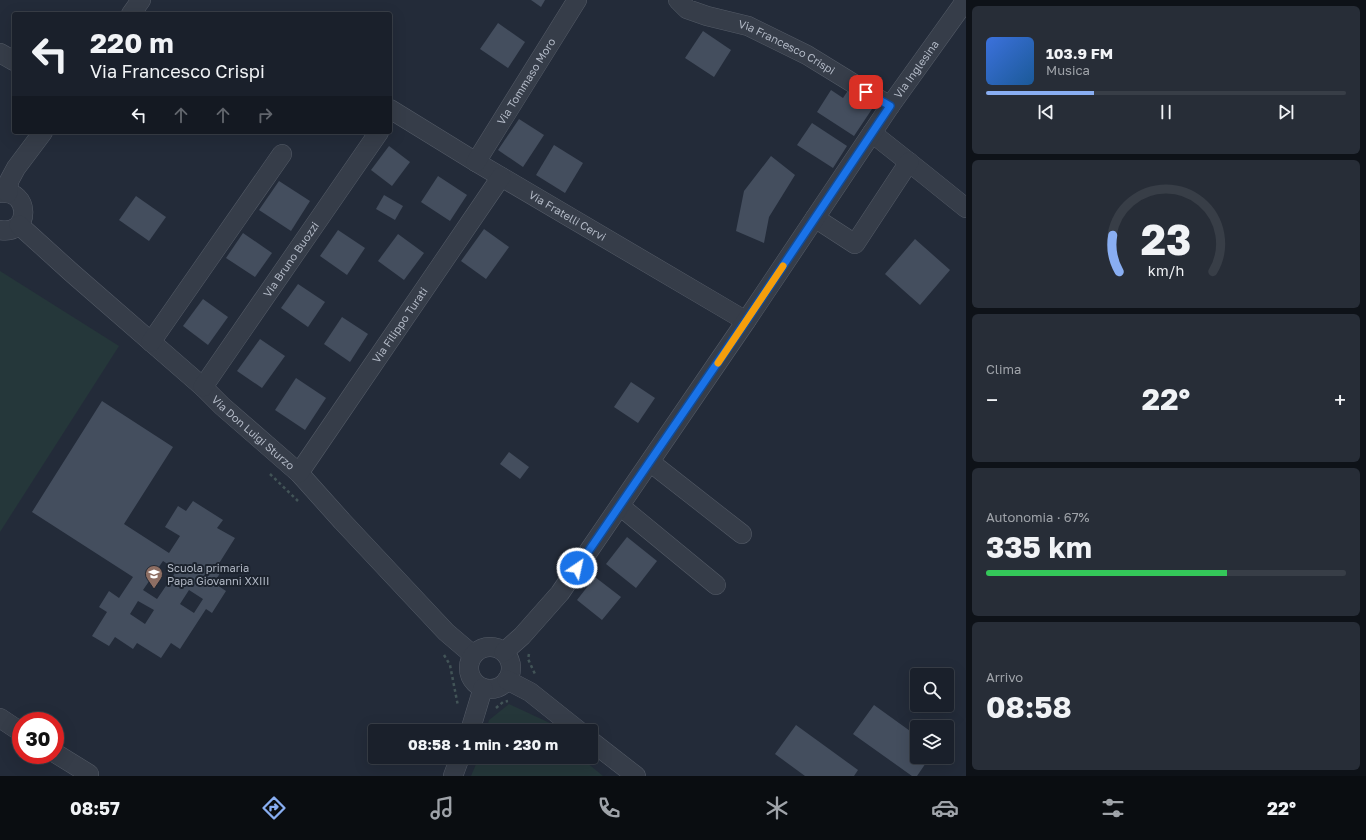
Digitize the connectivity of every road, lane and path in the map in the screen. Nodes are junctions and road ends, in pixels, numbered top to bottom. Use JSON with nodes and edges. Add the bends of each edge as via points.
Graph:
{"nodes":[{"id":1,"x":141,"y":0,"type":"edge"},
{"id":2,"x":577,"y":0,"type":"edge"},
{"id":3,"x":678,"y":0,"type":"edge"},
{"id":4,"x":966,"y":0,"type":"edge"},
{"id":5,"x":132,"y":12,"type":"edge"},
{"id":6,"x":0,"y":53,"type":"edge"},
{"id":7,"x":12,"y":59,"type":"edge"},
{"id":8,"x":890,"y":106,"type":"junction"},
{"id":9,"x":392,"y":113,"type":"edge"},
{"id":10,"x":42,"y":134,"type":"edge"},
{"id":11,"x":378,"y":134,"type":"edge"},
{"id":12,"x":872,"y":134,"type":"junction"},
{"id":13,"x":282,"y":154,"type":"dead end"},
{"id":14,"x":476,"y":162,"type":"junction"},
{"id":15,"x":909,"y":162,"type":"junction"},
{"id":16,"x":501,"y":177,"type":"junction"},
{"id":17,"x":4,"y":193,"type":"edge"},
{"id":18,"x":966,"y":208,"type":"edge"},
{"id":19,"x":815,"y":218,"type":"junction"},
{"id":20,"x":19,"y":225,"type":"junction"},
{"id":21,"x":0,"y":230,"type":"edge"},
{"id":22,"x":746,"y":321,"type":"junction"},
{"id":23,"x":151,"y":342,"type":"junction"},
{"id":24,"x":203,"y":387,"type":"junction"},
{"id":25,"x":650,"y":462,"type":"junction"},
{"id":26,"x":299,"y":473,"type":"junction"},
{"id":27,"x":270,"y":474,"type":"dead end"},
{"id":28,"x":298,"y":501,"type":"dead end"},
{"id":29,"x":620,"y":506,"type":"junction"},
{"id":30,"x":742,"y":534,"type":"dead end"},
{"id":31,"x":716,"y":585,"type":"dead end"},
{"id":32,"x":439,"y":650,"type":"dead end"},
{"id":33,"x":504,"y":652,"type":"junction"},
{"id":34,"x":473,"y":655,"type":"junction"},
{"id":35,"x":507,"y":680,"type":"junction"},
{"id":36,"x":483,"y":688,"type":"junction"},
{"id":37,"x":509,"y":701,"type":"dead end"},
{"id":38,"x":0,"y":718,"type":"edge"},
{"id":39,"x":473,"y":723,"type":"edge"},
{"id":40,"x":570,"y":724,"type":"edge"},
{"id":41,"x":12,"y":726,"type":"edge"},
{"id":42,"x":598,"y":746,"type":"edge"},
{"id":43,"x":64,"y":759,"type":"edge"},
{"id":44,"x":457,"y":764,"type":"edge"},
{"id":45,"x":89,"y":774,"type":"dead end"},
{"id":46,"x":453,"y":776,"type":"edge"},
{"id":47,"x":636,"y":776,"type":"edge"}],
"edges":[{"from":1,"to":5,"type":"street"},
{"from":2,"to":14,"type":"street","name":"Via Tommaso Moro"},
{"from":3,"to":8,"type":"street","name":"Via Francesco Crispi","via":[[687,9],[748,26],[807,55]]},
{"from":4,"to":8,"type":"street","name":"Via Inglesina"},
{"from":6,"to":7,"type":"street"},
{"from":8,"to":12,"type":"street","name":"Via Inglesina"},
{"from":9,"to":14,"type":"street","name":"Via Fratelli Cervi"},
{"from":10,"to":17,"type":"street","via":[[16,168]]},
{"from":11,"to":24,"type":"street","name":"Via Bruno Buozzi"},
{"from":12,"to":15,"type":"street"},
{"from":12,"to":19,"type":"street","name":"Via Inglesina"},
{"from":13,"to":23,"type":"street"},
{"from":14,"to":16,"type":"street","name":"Via Fratelli Cervi"},
{"from":15,"to":18,"type":"street"},
{"from":15,"to":19,"type":"street","via":[[855,244]]},
{"from":16,"to":22,"type":"street","name":"Via Fratelli Cervi"},
{"from":16,"to":26,"type":"street","name":"Via Filippo Turati"},
{"from":17,"to":20,"type":"street","via":[[14,195],[22,203],[24,214]]},
{"from":19,"to":22,"type":"street","name":"Via Inglesina"},
{"from":20,"to":21,"type":"street","via":[[8,231]]},
{"from":20,"to":23,"type":"street","name":"Via Don Luigi Sturzo"},
{"from":22,"to":25,"type":"street","name":"Via Inglesina"},
{"from":23,"to":24,"type":"street","name":"Via Don Luigi Sturzo"},
{"from":24,"to":26,"type":"street","name":"Via Don Luigi Sturzo"},
{"from":25,"to":29,"type":"street","name":"Via Inglesina"},
{"from":25,"to":30,"type":"street"},
{"from":26,"to":34,"type":"street","name":"Via Don Luigi Sturzo","via":[[446,632]]},
{"from":27,"to":28,"type":"path"},
{"from":29,"to":31,"type":"street"},
{"from":29,"to":33,"type":"street","name":"Via Inglesina","via":[[560,592],[522,636]]},
{"from":32,"to":39,"type":"path","via":[[450,665],[459,708]]},
{"from":33,"to":34,"type":"street","via":[[491,646],[484,647]]},
{"from":33,"to":35,"type":"street","via":[[511,666]]},
{"from":34,"to":36,"type":"street","via":[[469,669],[471,676]]},
{"from":35,"to":36,"type":"street","via":[[498,687]]},
{"from":35,"to":40,"type":"street","via":[[530,692]]},
{"from":36,"to":39,"type":"street"},
{"from":37,"to":39,"type":"path","via":[[498,706],[487,720]]},
{"from":38,"to":41,"type":"street"},
{"from":42,"to":47,"type":"street"},
{"from":43,"to":45,"type":"street"},
{"from":44,"to":46,"type":"street"}]}
